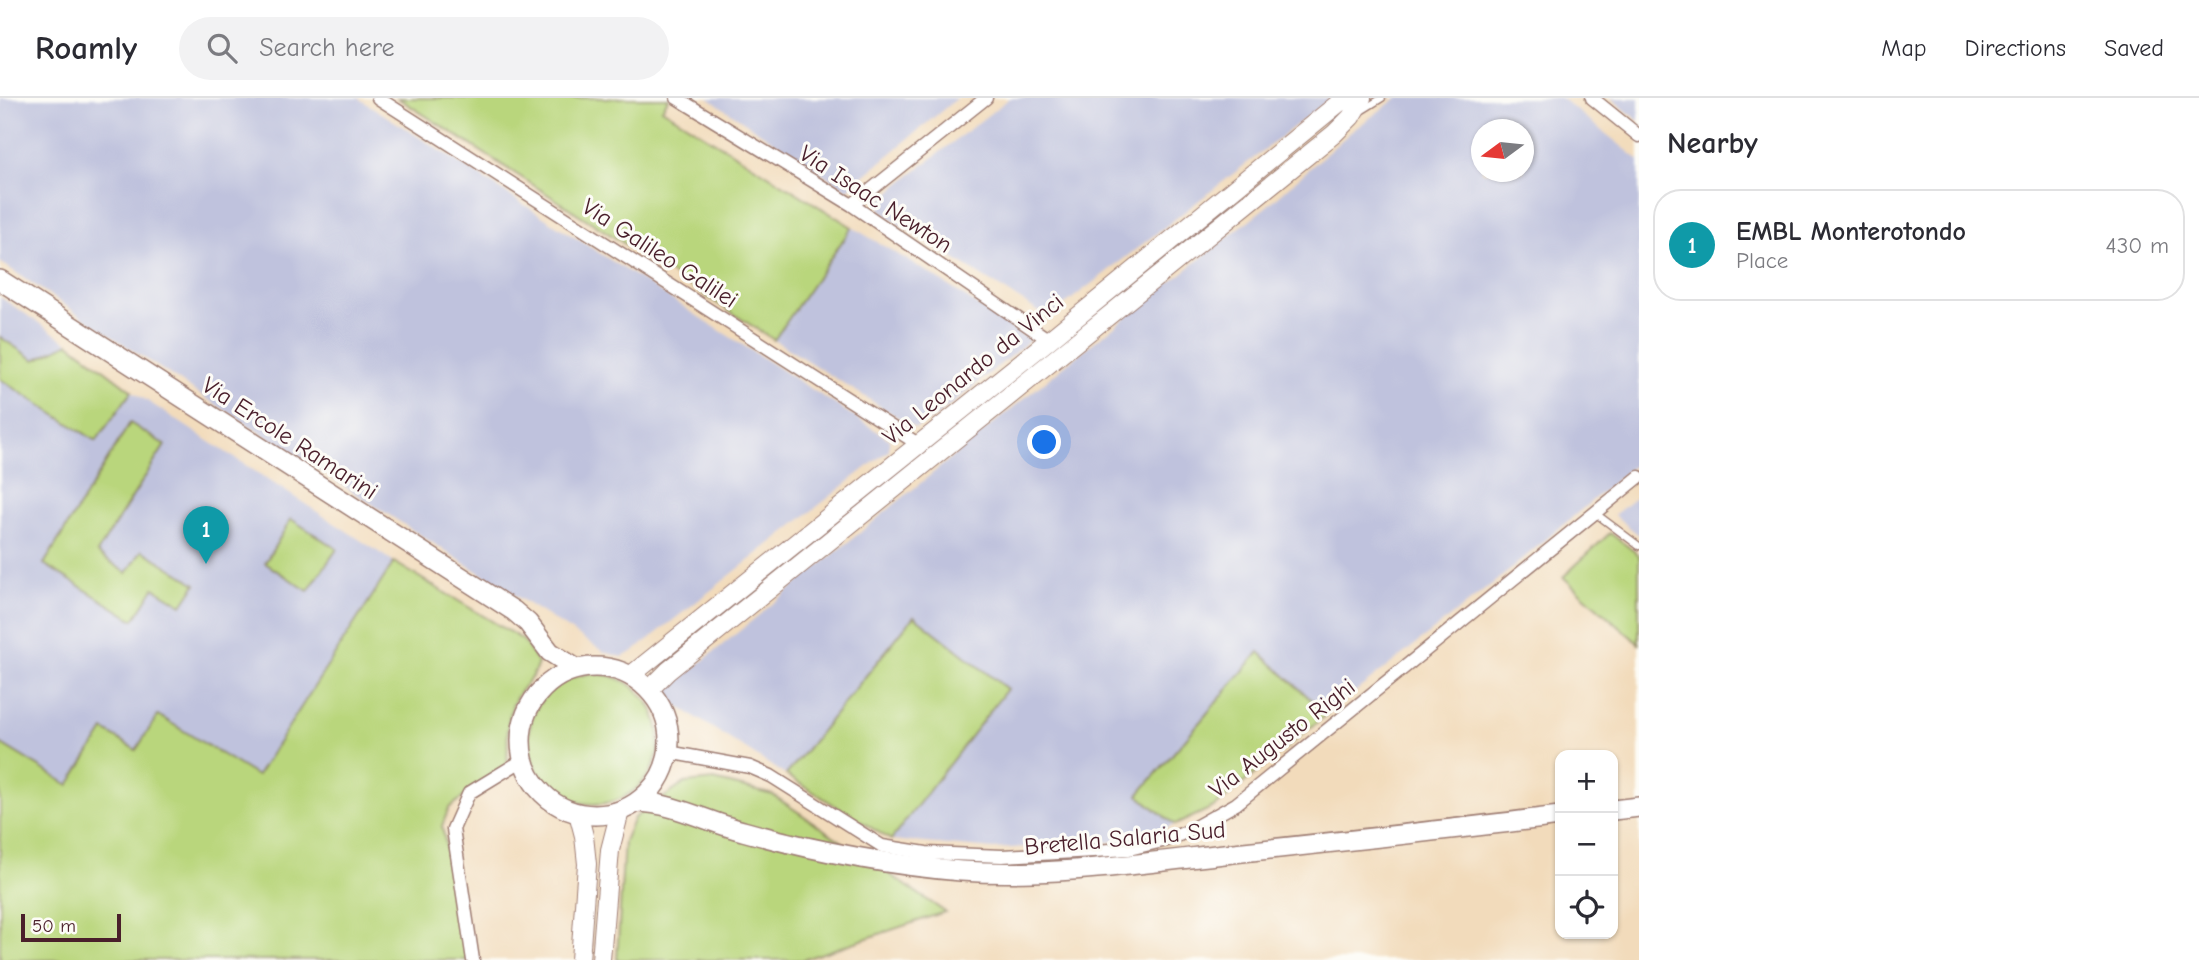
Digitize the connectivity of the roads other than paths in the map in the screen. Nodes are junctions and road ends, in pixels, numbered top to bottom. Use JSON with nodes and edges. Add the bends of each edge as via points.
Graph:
{"nodes":[{"id":1,"x":378,"y":98,"type":"edge"},
{"id":2,"x":677,"y":98,"type":"edge"},
{"id":3,"x":986,"y":98,"type":"edge"},
{"id":4,"x":1345,"y":98,"type":"edge"},
{"id":5,"x":1362,"y":98,"type":"edge"},
{"id":6,"x":1382,"y":98,"type":"edge"},
{"id":7,"x":1592,"y":98,"type":"edge"},
{"id":8,"x":1351,"y":117,"type":"junction"},
{"id":9,"x":1639,"y":135,"type":"edge"},
{"id":10,"x":852,"y":205,"type":"junction"},
{"id":11,"x":0,"y":280,"type":"edge"},
{"id":12,"x":1049,"y":340,"type":"junction"},
{"id":13,"x":918,"y":444,"type":"junction"},
{"id":14,"x":1639,"y":477,"type":"edge"},
{"id":15,"x":1595,"y":513,"type":"junction"},
{"id":16,"x":1639,"y":546,"type":"edge"},
{"id":17,"x":545,"y":647,"type":"junction"},
{"id":18,"x":577,"y":668,"type":"junction"},
{"id":19,"x":630,"y":676,"type":"junction"},
{"id":20,"x":544,"y":687,"type":"junction"},
{"id":21,"x":649,"y":690,"type":"junction"},
{"id":22,"x":668,"y":752,"type":"junction"},
{"id":23,"x":523,"y":760,"type":"junction"},
{"id":24,"x":661,"y":773,"type":"junction"},
{"id":25,"x":628,"y":807,"type":"junction"},
{"id":26,"x":1639,"y":807,"type":"edge"},
{"id":27,"x":1618,"y":809,"type":"edge"},
{"id":28,"x":578,"y":813,"type":"junction"},
{"id":29,"x":699,"y":816,"type":"junction"},
{"id":30,"x":1555,"y":817,"type":"edge"},
{"id":31,"x":473,"y":960,"type":"edge"},
{"id":32,"x":579,"y":960,"type":"edge"},
{"id":33,"x":601,"y":960,"type":"edge"}],
"edges":[{"from":1,"to":13,"type":"street","name":"Via Galileo Galilei"},
{"from":2,"to":10,"type":"street","name":"Via Isaac Newton"},
{"from":3,"to":10,"type":"street"},
{"from":4,"to":12,"type":"main road","name":"Via Leonardo da Vinci"},
{"from":5,"to":8,"type":"main road","name":"Via Leonardo da Vinci"},
{"from":6,"to":8,"type":"lane","name":"Via Leonardo da Vinci"},
{"from":7,"to":9,"type":"street"},
{"from":8,"to":21,"type":"main road","name":"Via Leonardo da Vinci"},
{"from":10,"to":12,"type":"street","name":"Via Isaac Newton"},
{"from":11,"to":17,"type":"main road","name":"Via Ercole Ramarini","via":[[514,611]]},
{"from":12,"to":13,"type":"main road","name":"Via Leonardo da Vinci"},
{"from":13,"to":19,"type":"main road","name":"Via Leonardo da Vinci"},
{"from":14,"to":15,"type":"street","name":"Via Augusto Righi"},
{"from":15,"to":16,"type":"lane"},
{"from":15,"to":22,"type":"street","name":"Via Augusto Righi","via":[[1236,804],[1167,840],[1108,851],[1002,856],[891,849],[771,776],[737,764]]},
{"from":17,"to":18,"type":"main road","name":"Via Ercole Ramarini"},
{"from":17,"to":20,"type":"main road"},
{"from":18,"to":19,"type":"main road","via":[[613,669]]},
{"from":18,"to":20,"type":"main road"},
{"from":19,"to":21,"type":"main road"},
{"from":20,"to":23,"type":"main road","via":[[523,721]]},
{"from":21,"to":22,"type":"main road","via":[[662,710]]},
{"from":22,"to":24,"type":"main road"},
{"from":23,"to":28,"type":"main road","via":[[543,794]]},
{"from":23,"to":31,"type":"street","via":[[469,793],[453,828]]},
{"from":24,"to":25,"type":"main road","via":[[651,789]]},
{"from":24,"to":29,"type":"main road","name":"Bretella Salaria Sud","via":[[674,796]]},
{"from":25,"to":28,"type":"main road","via":[[599,815]]},
{"from":25,"to":29,"type":"main road","name":"Bretella Salaria Sud","via":[[668,806]]},
{"from":25,"to":33,"type":"main road","via":[[610,850]]},
{"from":26,"to":27,"type":"main road"},
{"from":28,"to":32,"type":"main road","via":[[587,864]]},
{"from":29,"to":30,"type":"main road","name":"Bretella Salaria Sud","via":[[813,850],[909,866],[1004,872],[1120,866]]}]}
